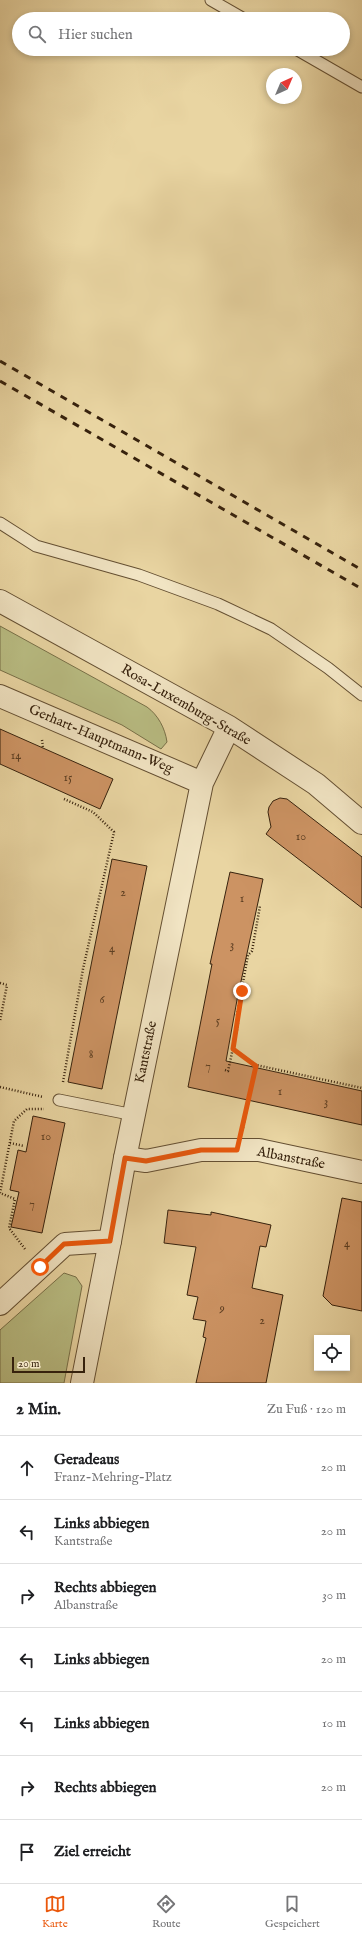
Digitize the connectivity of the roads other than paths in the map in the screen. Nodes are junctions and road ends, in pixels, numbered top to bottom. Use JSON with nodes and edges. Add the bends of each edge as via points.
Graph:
{"nodes":[{"id":1,"x":211,"y":0,"type":"edge"},
{"id":2,"x":232,"y":12,"type":"edge"},
{"id":3,"x":308,"y":56,"type":"edge"},
{"id":4,"x":362,"y":87,"type":"edge"},
{"id":5,"x":0,"y":524,"type":"edge"},
{"id":6,"x":0,"y":601,"type":"edge"},
{"id":7,"x":362,"y":695,"type":"edge"},
{"id":8,"x":0,"y":696,"type":"edge"},
{"id":9,"x":229,"y":727,"type":"junction"},
{"id":10,"x":202,"y":783,"type":"junction"},
{"id":11,"x":362,"y":823,"type":"edge"},
{"id":12,"x":59,"y":1100,"type":"road end"},
{"id":13,"x":134,"y":1115,"type":"junction"},
{"id":14,"x":125,"y":1158,"type":"junction"},
{"id":15,"x":362,"y":1172,"type":"edge"},
{"id":16,"x":110,"y":1241,"type":"junction"},
{"id":17,"x":0,"y":1304,"type":"edge"},
{"id":18,"x":82,"y":1383,"type":"edge"}],
"edges":[{"from":1,"to":2,"type":"lane"},
{"from":3,"to":4,"type":"lane"},
{"from":5,"to":7,"type":"lane","via":[[36,546],[139,575],[218,604],[271,629]]},
{"from":6,"to":9,"type":"street","name":"Rosa-Luxemburg-Straße"},
{"from":8,"to":10,"type":"street","name":"Gerhart-Hauptmann-Weg"},
{"from":9,"to":10,"type":"street","name":"Kantstraße"},
{"from":9,"to":11,"type":"street","name":"Rosa-Luxemburg-Straße","via":[[316,784]]},
{"from":10,"to":13,"type":"street","name":"Kantstraße"},
{"from":12,"to":13,"type":"lane"},
{"from":13,"to":14,"type":"street","name":"Kantstraße"},
{"from":14,"to":15,"type":"street","name":"Albanstraße","via":[[146,1161],[201,1150],[259,1150]]},
{"from":14,"to":16,"type":"street","name":"Kantstraße"},
{"from":16,"to":17,"type":"street","via":[[64,1244]]},
{"from":16,"to":18,"type":"street","name":"Kantstraße"}]}
